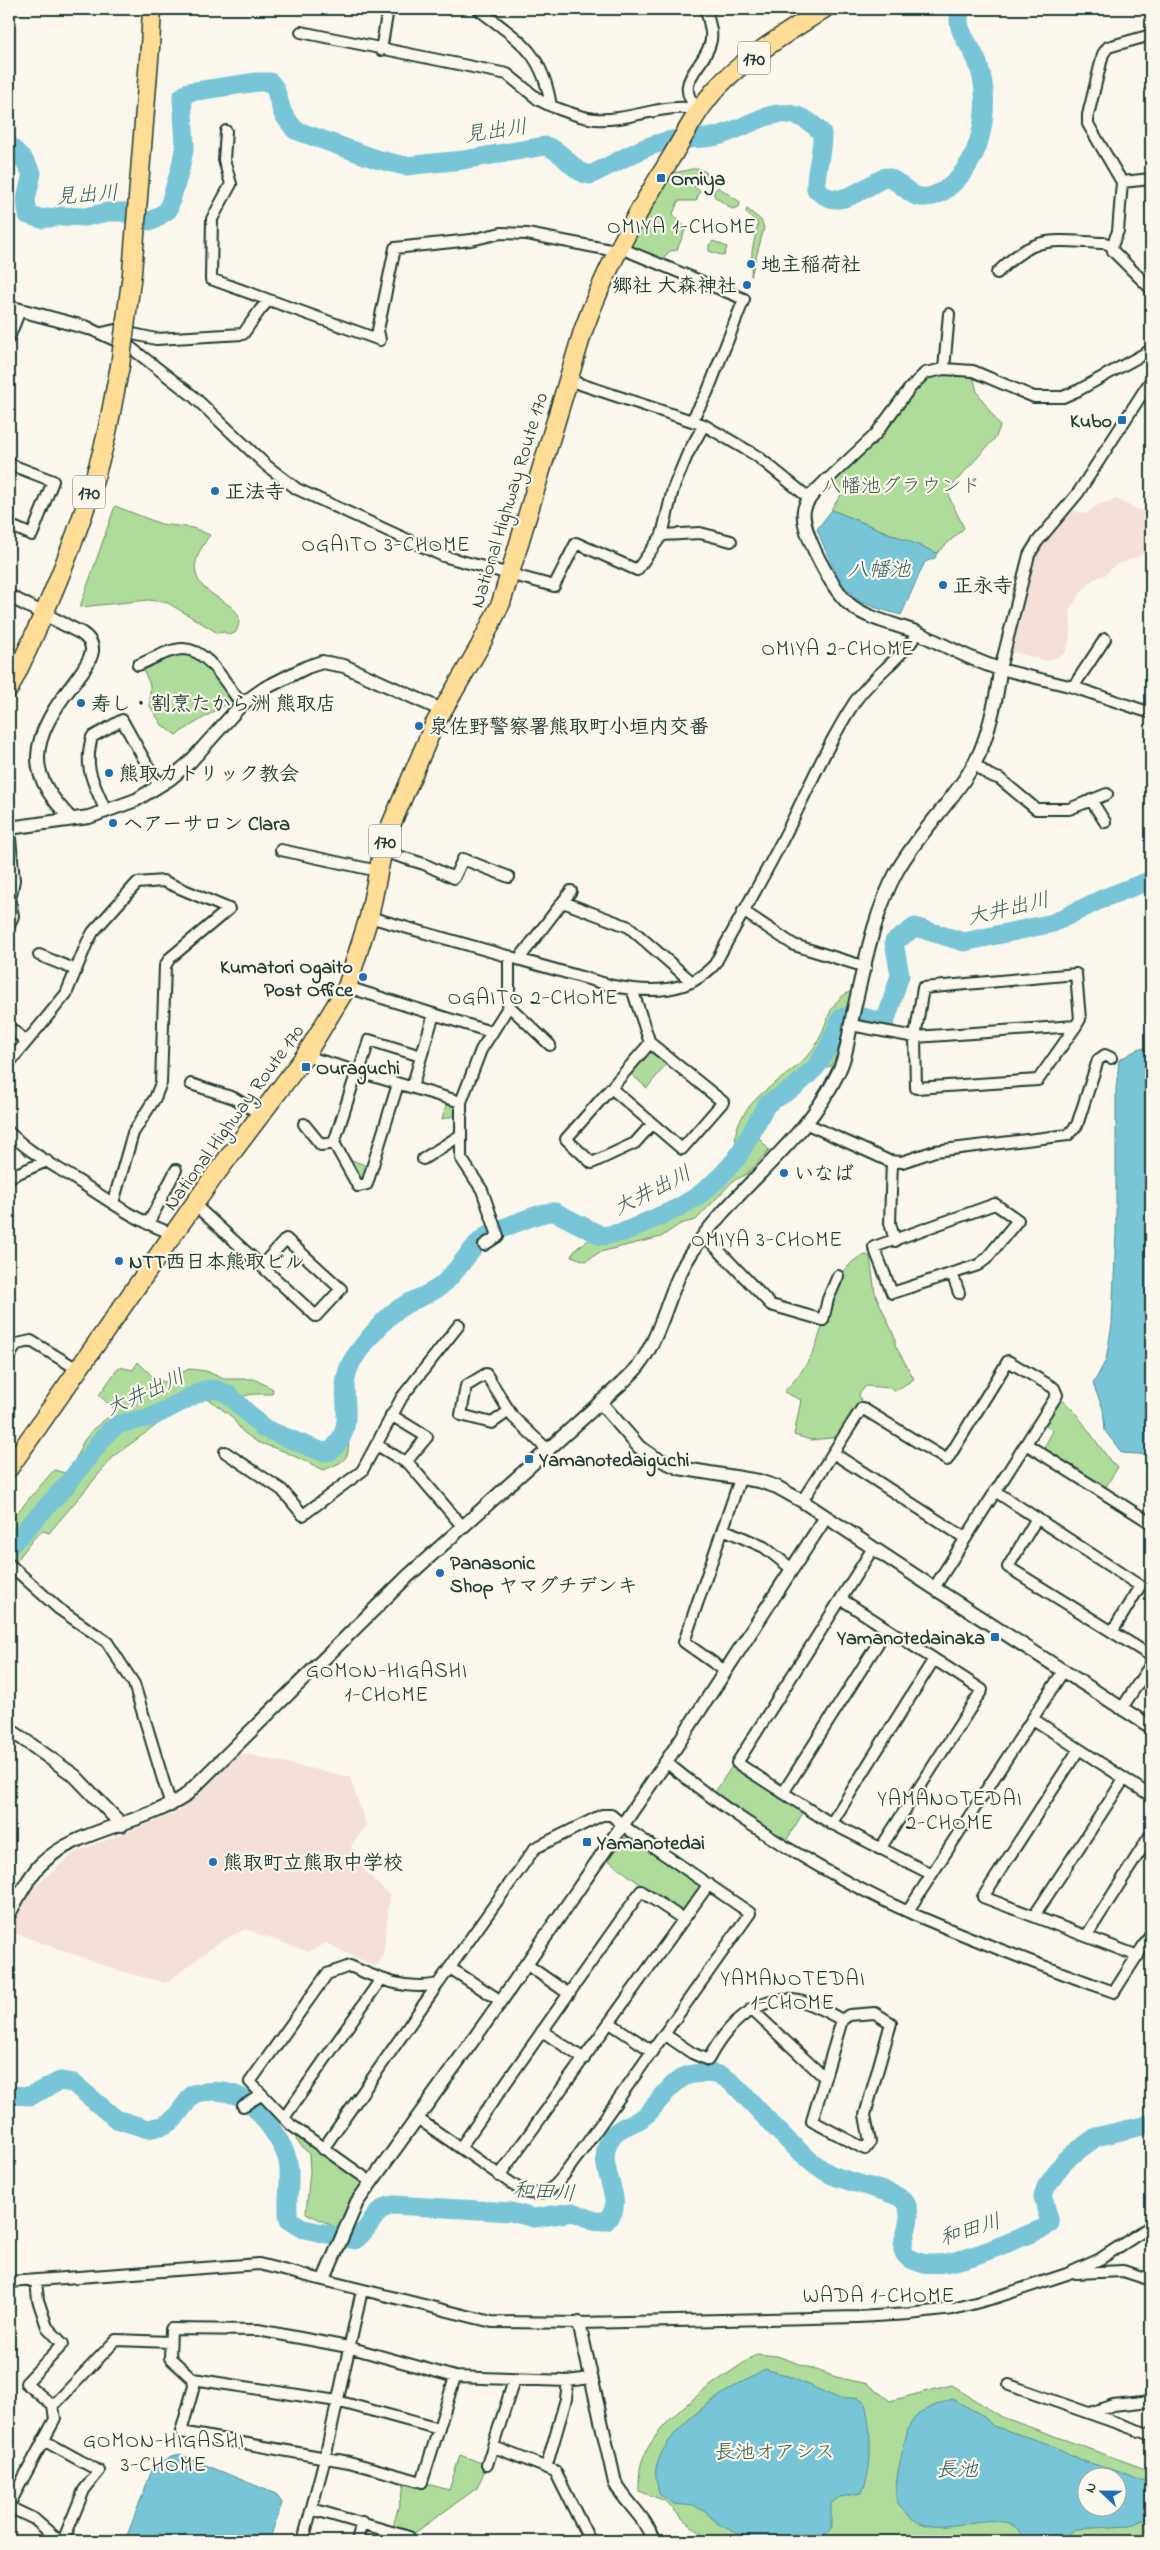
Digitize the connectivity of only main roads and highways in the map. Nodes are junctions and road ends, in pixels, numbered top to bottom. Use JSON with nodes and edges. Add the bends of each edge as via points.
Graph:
{"nodes":[{"id":1,"x":152,"y":9,"type":"edge"},
{"id":2,"x":824,"y":9,"type":"edge"},
{"id":3,"x":9,"y":689,"type":"edge"},
{"id":4,"x":9,"y":1468,"type":"edge"}],
"edges":[{"from":1,"to":3,"type":"highway","number":"170","bridge":true,"via":[[132,273],[120,366],[106,437],[45,614]]},
{"from":2,"to":4,"type":"highway","name":"National Highway Route 170","number":"170","via":[[719,86],[697,114],[617,249],[590,312],[493,622],[442,710],[388,831],[369,918],[347,987],[305,1056],[260,1114]]}]}
